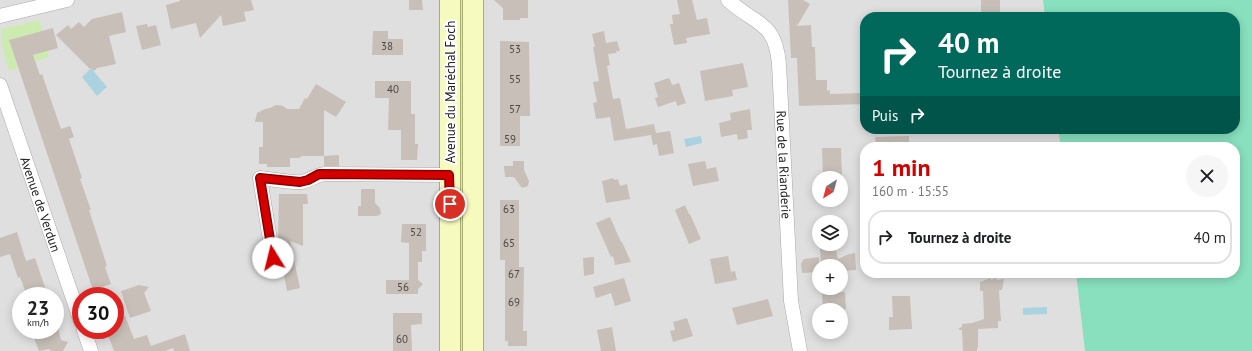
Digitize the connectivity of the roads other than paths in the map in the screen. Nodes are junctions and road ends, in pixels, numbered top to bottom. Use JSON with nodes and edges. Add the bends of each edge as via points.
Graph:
{"nodes":[{"id":1,"x":67,"y":0,"type":"edge"},
{"id":2,"x":450,"y":0,"type":"edge"},
{"id":3,"x":474,"y":0,"type":"edge"},
{"id":4,"x":728,"y":0,"type":"edge"},
{"id":5,"x":0,"y":16,"type":"edge"},
{"id":6,"x":0,"y":85,"type":"edge"},
{"id":7,"x":449,"y":175,"type":"junction"},
{"id":8,"x":273,"y":258,"type":"dead end"},
{"id":9,"x":72,"y":296,"type":"edge"},
{"id":10,"x":87,"y":339,"type":"edge"},
{"id":11,"x":91,"y":351,"type":"edge"},
{"id":12,"x":450,"y":351,"type":"edge"},
{"id":13,"x":473,"y":351,"type":"edge"},
{"id":14,"x":800,"y":351,"type":"edge"}],
"edges":[{"from":1,"to":5,"type":"street"},
{"from":2,"to":7,"type":"main road","name":"Avenue du Maréchal Foch"},
{"from":3,"to":13,"type":"main road","name":"Avenue du Maréchal Foch"},
{"from":4,"to":14,"type":"street","name":"Rue de la Rianderie","via":[[764,26],[777,45],[791,301]]},
{"from":6,"to":9,"type":"street","name":"Avenue de Verdun"},
{"from":7,"to":8,"type":"street","via":[[319,174],[300,182],[260,178]]},
{"from":7,"to":12,"type":"main road","name":"Avenue du Maréchal Foch"},
{"from":10,"to":11,"type":"street"}]}
